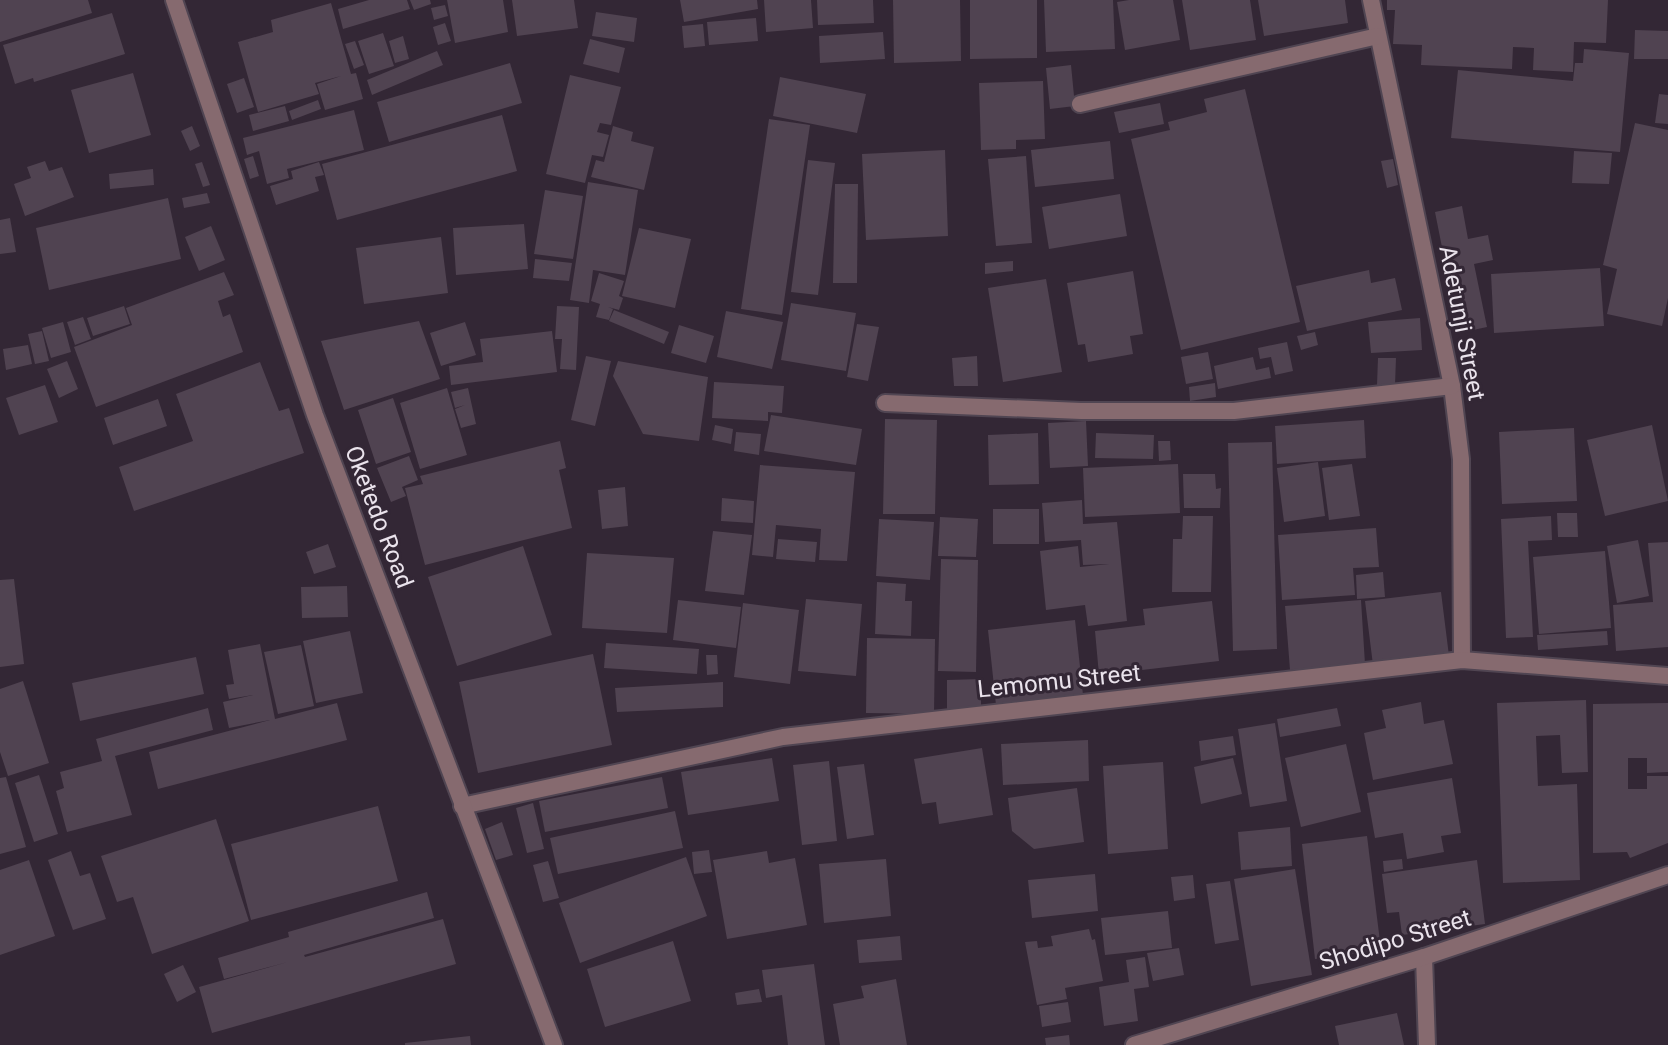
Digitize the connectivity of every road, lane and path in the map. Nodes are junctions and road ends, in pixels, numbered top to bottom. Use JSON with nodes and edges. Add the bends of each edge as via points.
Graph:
{"nodes":[{"id":1,"x":174,"y":0,"type":"edge"},
{"id":2,"x":1371,"y":0,"type":"edge"},
{"id":3,"x":1378,"y":36,"type":"junction"},
{"id":4,"x":1080,"y":104,"type":"dead end"},
{"id":5,"x":1452,"y":386,"type":"junction"},
{"id":6,"x":885,"y":403,"type":"dead end"},
{"id":7,"x":1462,"y":660,"type":"junction"},
{"id":8,"x":1668,"y":676,"type":"edge"},
{"id":9,"x":462,"y":806,"type":"junction"},
{"id":10,"x":1668,"y":875,"type":"edge"},
{"id":11,"x":1424,"y":957,"type":"junction"},
{"id":12,"x":554,"y":1045,"type":"edge"},
{"id":13,"x":1134,"y":1045,"type":"edge"},
{"id":14,"x":1427,"y":1045,"type":"edge"}],
"edges":[{"from":1,"to":9,"type":"street","name":"Oketedo Road","via":[[315,415]]},
{"from":2,"to":3,"type":"street","name":"Adetunji Street"},
{"from":3,"to":4,"type":"street"},
{"from":3,"to":5,"type":"street","name":"Adetunji Street"},
{"from":5,"to":6,"type":"street","via":[[1234,411]]},
{"from":5,"to":7,"type":"street","name":"Adetunji Street","via":[[1461,459]]},
{"from":7,"to":8,"type":"street","name":"Lemomu Street"},
{"from":7,"to":9,"type":"street","name":"Lemomu Street","via":[[783,737]]},
{"from":9,"to":12,"type":"street","name":"Oketedo Road"},
{"from":10,"to":11,"type":"street","name":"Shodipo Street"},
{"from":11,"to":13,"type":"street","name":"Shodipo Street"},
{"from":11,"to":14,"type":"street"}]}
